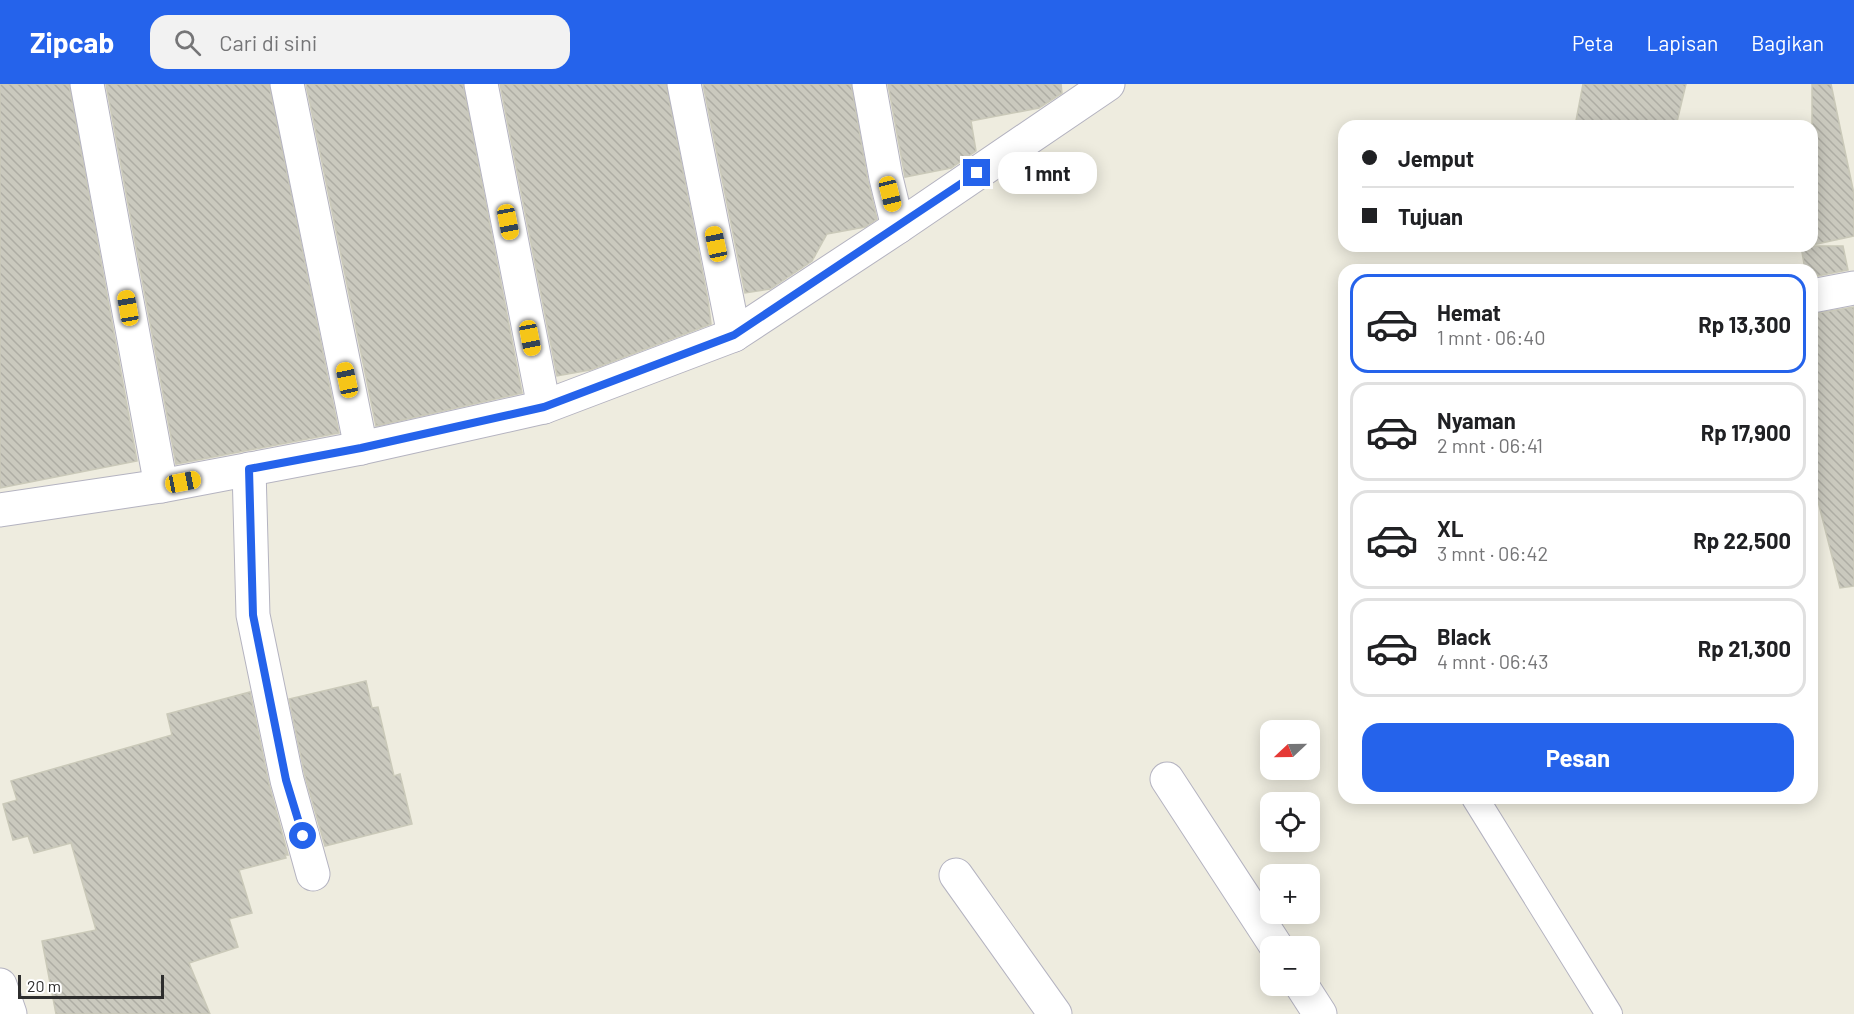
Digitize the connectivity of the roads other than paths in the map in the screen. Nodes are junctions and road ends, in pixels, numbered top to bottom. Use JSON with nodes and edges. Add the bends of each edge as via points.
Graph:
{"nodes":[{"id":1,"x":87,"y":84,"type":"edge"},
{"id":2,"x":286,"y":84,"type":"edge"},
{"id":3,"x":481,"y":84,"type":"edge"},
{"id":4,"x":684,"y":84,"type":"edge"},
{"id":5,"x":868,"y":84,"type":"edge"},
{"id":6,"x":1108,"y":84,"type":"edge"},
{"id":7,"x":1072,"y":95,"type":"edge"},
{"id":8,"x":898,"y":227,"type":"junction"},
{"id":9,"x":1854,"y":288,"type":"edge"},
{"id":10,"x":1818,"y":295,"type":"edge"},
{"id":11,"x":734,"y":335,"type":"junction"},
{"id":12,"x":544,"y":407,"type":"junction"},
{"id":13,"x":361,"y":448,"type":"junction"},
{"id":14,"x":249,"y":469,"type":"junction"},
{"id":15,"x":161,"y":486,"type":"junction"},
{"id":16,"x":0,"y":510,"type":"edge"},
{"id":17,"x":1167,"y":779,"type":"dead end"},
{"id":18,"x":1479,"y":804,"type":"edge"},
{"id":19,"x":313,"y":874,"type":"dead end"},
{"id":20,"x":956,"y":875,"type":"dead end"},
{"id":21,"x":1269,"y":936,"type":"edge"},
{"id":22,"x":0,"y":985,"type":"edge"},
{"id":23,"x":1308,"y":996,"type":"edge"},
{"id":24,"x":10,"y":1014,"type":"edge"},
{"id":25,"x":1054,"y":1014,"type":"edge"},
{"id":26,"x":1320,"y":1014,"type":"edge"},
{"id":27,"x":1609,"y":1014,"type":"edge"}],
"edges":[{"from":1,"to":15,"type":"street"},
{"from":2,"to":13,"type":"street"},
{"from":3,"to":12,"type":"street"},
{"from":4,"to":11,"type":"street"},
{"from":5,"to":8,"type":"street"},
{"from":6,"to":7,"type":"street"},
{"from":7,"to":8,"type":"street"},
{"from":8,"to":11,"type":"street"},
{"from":9,"to":10,"type":"street"},
{"from":11,"to":12,"type":"street"},
{"from":12,"to":13,"type":"street"},
{"from":13,"to":14,"type":"street"},
{"from":14,"to":15,"type":"street"},
{"from":14,"to":19,"type":"street","via":[[253,615],[286,780]]},
{"from":15,"to":16,"type":"street"},
{"from":17,"to":21,"type":"street"},
{"from":18,"to":27,"type":"lane"},
{"from":20,"to":25,"type":"street"},
{"from":22,"to":24,"type":"street"},
{"from":23,"to":26,"type":"street"}]}
